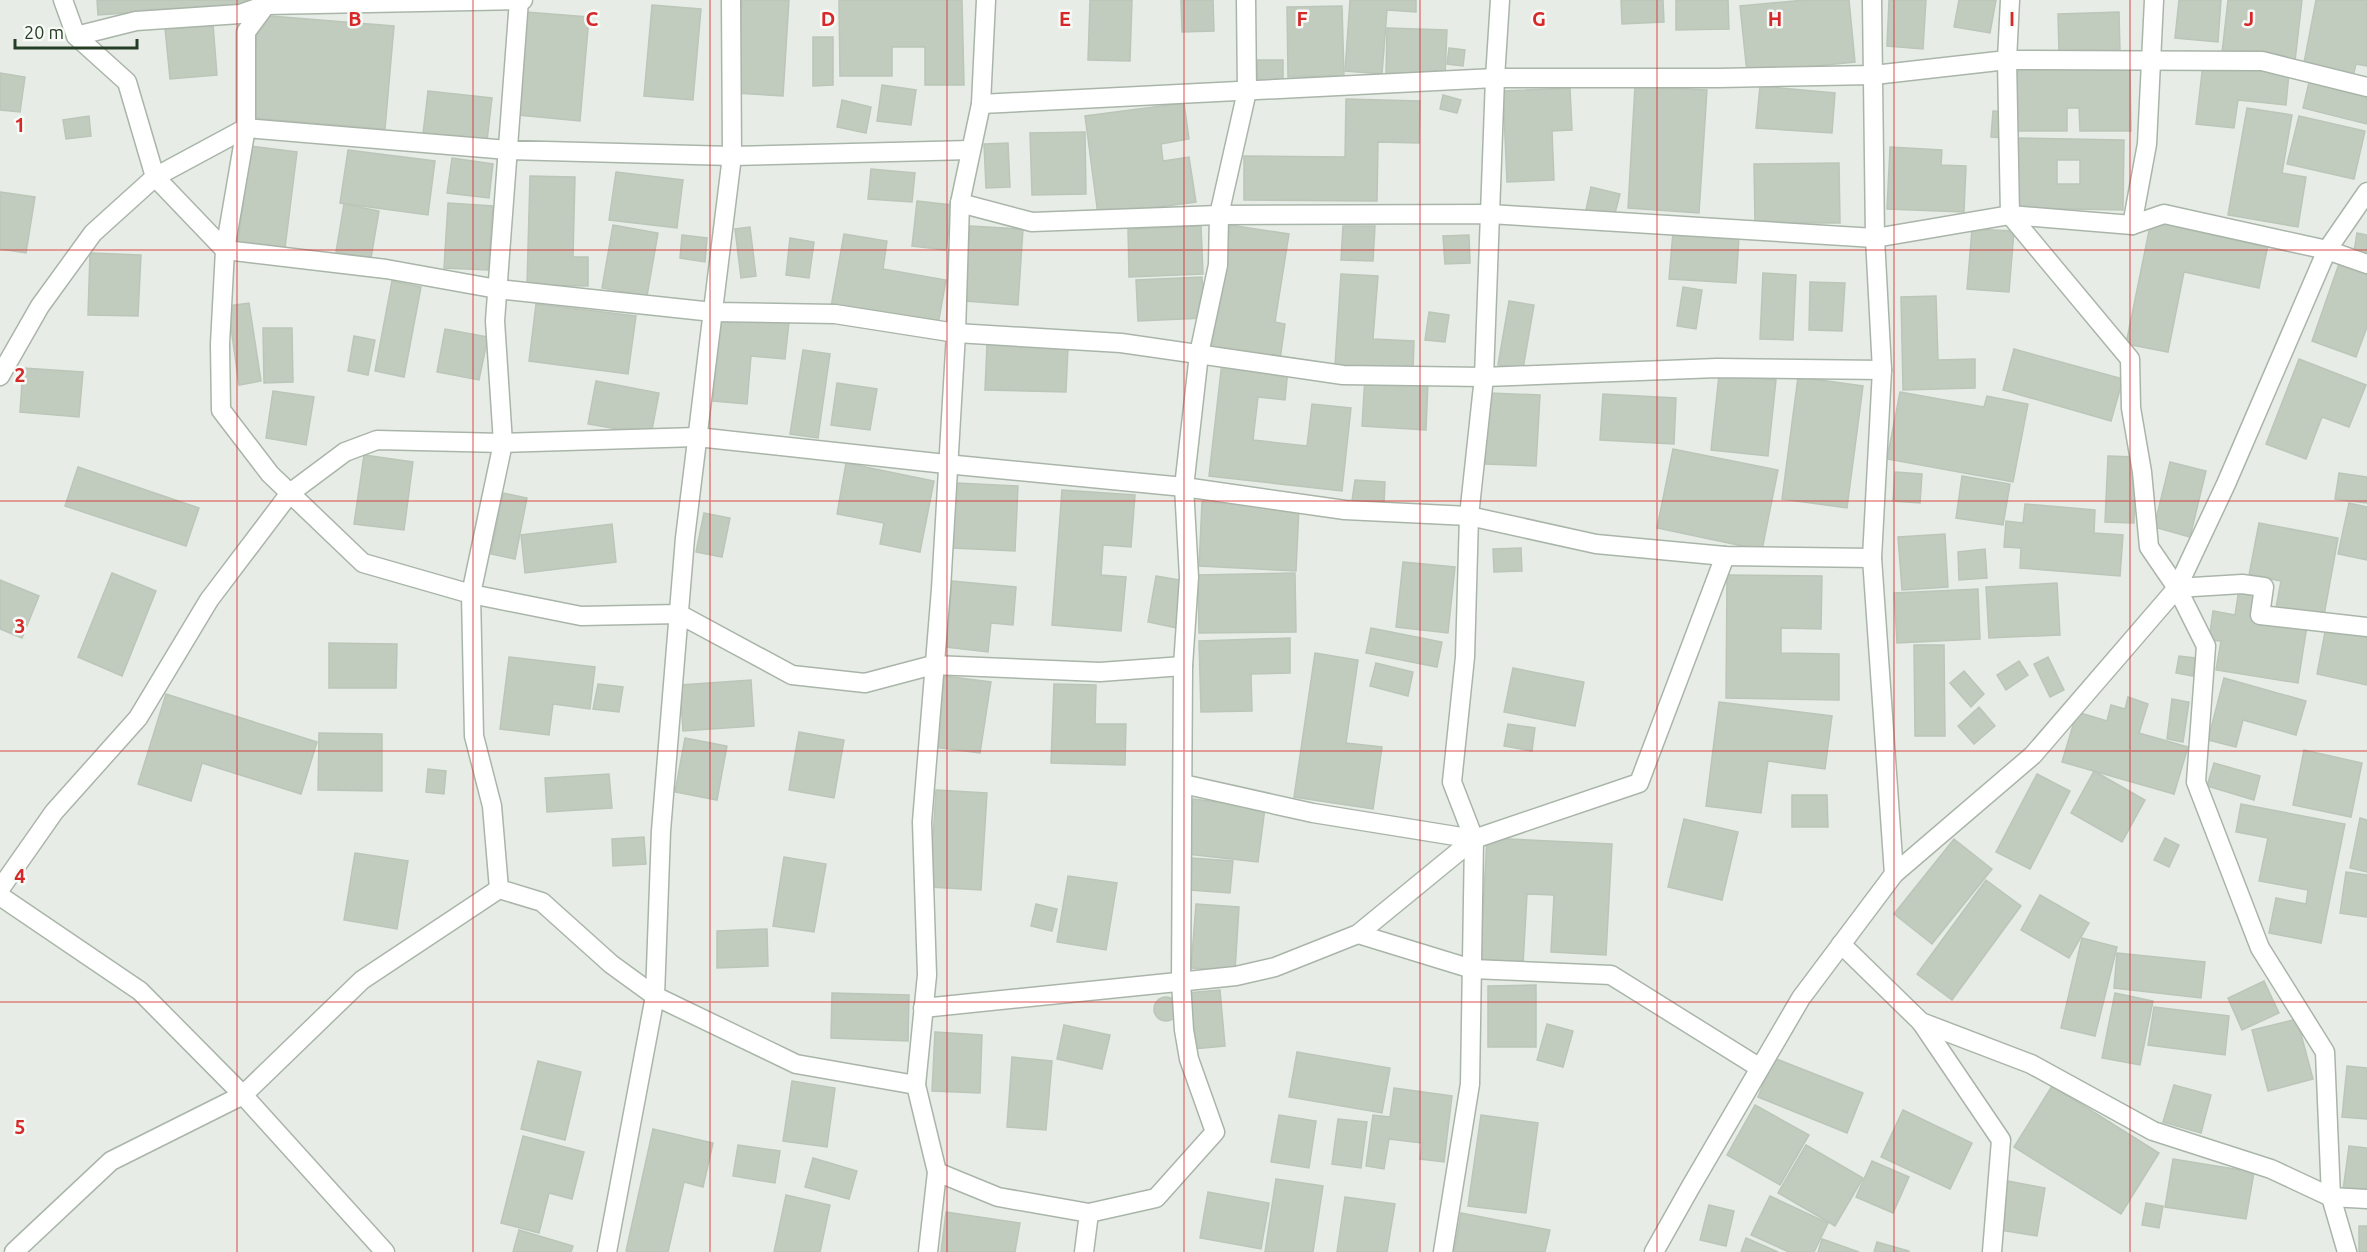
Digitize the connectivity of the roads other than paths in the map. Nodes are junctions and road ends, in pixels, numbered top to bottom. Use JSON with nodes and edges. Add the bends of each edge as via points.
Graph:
{"nodes":[{"id":1,"x":63,"y":0,"type":"edge"},
{"id":2,"x":520,"y":0,"type":"edge"},
{"id":3,"x":731,"y":0,"type":"edge"},
{"id":4,"x":986,"y":0,"type":"edge"},
{"id":5,"x":1246,"y":0,"type":"edge"},
{"id":6,"x":1500,"y":0,"type":"edge"},
{"id":7,"x":1872,"y":0,"type":"edge"},
{"id":8,"x":2010,"y":0,"type":"edge"},
{"id":9,"x":2154,"y":0,"type":"edge"},
{"id":10,"x":266,"y":2,"type":"edge"},
{"id":11,"x":76,"y":36,"type":"junction"},
{"id":12,"x":2152,"y":59,"type":"junction"},
{"id":13,"x":2007,"y":60,"type":"junction"},
{"id":14,"x":1874,"y":75,"type":"junction"},
{"id":15,"x":1495,"y":78,"type":"junction"},
{"id":16,"x":2367,"y":87,"type":"edge"},
{"id":17,"x":1247,"y":91,"type":"junction"},
{"id":18,"x":981,"y":105,"type":"junction"},
{"id":19,"x":246,"y":128,"type":"junction"},
{"id":20,"x":508,"y":150,"type":"junction"},
{"id":21,"x":971,"y":150,"type":"junction"},
{"id":22,"x":732,"y":156,"type":"junction"},
{"id":23,"x":155,"y":177,"type":"junction"},
{"id":24,"x":2367,"y":192,"type":"edge"},
{"id":25,"x":960,"y":203,"type":"junction"},
{"id":26,"x":1490,"y":214,"type":"junction"},
{"id":27,"x":1219,"y":215,"type":"junction"},
{"id":28,"x":2010,"y":215,"type":"junction"},
{"id":29,"x":2132,"y":225,"type":"junction"},
{"id":30,"x":1875,"y":238,"type":"junction"},
{"id":31,"x":225,"y":250,"type":"junction"},
{"id":32,"x":2327,"y":250,"type":"junction"},
{"id":33,"x":2367,"y":264,"type":"edge"},
{"id":34,"x":497,"y":289,"type":"junction"},
{"id":35,"x":713,"y":312,"type":"junction"},
{"id":36,"x":956,"y":333,"type":"junction"},
{"id":37,"x":1199,"y":354,"type":"junction"},
{"id":38,"x":1882,"y":370,"type":"junction"},
{"id":39,"x":0,"y":376,"type":"edge"},
{"id":40,"x":1484,"y":377,"type":"junction"},
{"id":41,"x":697,"y":436,"type":"junction"},
{"id":42,"x":503,"y":443,"type":"junction"},
{"id":43,"x":946,"y":464,"type":"junction"},
{"id":44,"x":1184,"y":487,"type":"junction"},
{"id":45,"x":290,"y":493,"type":"junction"},
{"id":46,"x":1469,"y":516,"type":"junction"},
{"id":47,"x":1725,"y":556,"type":"junction"},
{"id":48,"x":1872,"y":558,"type":"junction"},
{"id":49,"x":2177,"y":588,"type":"junction"},
{"id":50,"x":471,"y":594,"type":"junction"},
{"id":51,"x":679,"y":614,"type":"junction"},
{"id":52,"x":2367,"y":627,"type":"edge"},
{"id":53,"x":933,"y":665,"type":"junction"},
{"id":54,"x":1183,"y":666,"type":"junction"},
{"id":55,"x":1183,"y":784,"type":"junction"},
{"id":56,"x":1474,"y":839,"type":"junction"},
{"id":57,"x":1894,"y":874,"type":"junction"},
{"id":58,"x":0,"y":889,"type":"edge"},
{"id":59,"x":499,"y":889,"type":"junction"},
{"id":60,"x":0,"y":896,"type":"edge"},
{"id":61,"x":1358,"y":934,"type":"junction"},
{"id":62,"x":1841,"y":944,"type":"junction"},
{"id":63,"x":1472,"y":969,"type":"junction"},
{"id":64,"x":1181,"y":982,"type":"junction"},
{"id":65,"x":655,"y":996,"type":"junction"},
{"id":66,"x":923,"y":1008,"type":"junction"},
{"id":67,"x":1921,"y":1022,"type":"junction"},
{"id":68,"x":1760,"y":1068,"type":"junction"},
{"id":69,"x":916,"y":1085,"type":"junction"},
{"id":70,"x":243,"y":1095,"type":"junction"},
{"id":71,"x":937,"y":1172,"type":"junction"},
{"id":72,"x":2331,"y":1197,"type":"junction"},
{"id":73,"x":2367,"y":1199,"type":"edge"},
{"id":74,"x":1089,"y":1214,"type":"junction"},
{"id":75,"x":14,"y":1252,"type":"edge"},
{"id":76,"x":386,"y":1252,"type":"edge"},
{"id":77,"x":608,"y":1252,"type":"edge"},
{"id":78,"x":928,"y":1252,"type":"edge"},
{"id":79,"x":1084,"y":1252,"type":"edge"},
{"id":80,"x":1443,"y":1252,"type":"edge"},
{"id":81,"x":1654,"y":1252,"type":"edge"},
{"id":82,"x":1992,"y":1252,"type":"edge"},
{"id":83,"x":2347,"y":1252,"type":"edge"}],
"edges":[{"from":1,"to":11,"type":"street"},
{"from":2,"to":10,"type":"street"},
{"from":2,"to":20,"type":"street"},
{"from":3,"to":22,"type":"street"},
{"from":4,"to":18,"type":"street"},
{"from":5,"to":17,"type":"street"},
{"from":6,"to":15,"type":"street"},
{"from":7,"to":14,"type":"street"},
{"from":8,"to":13,"type":"street"},
{"from":9,"to":12,"type":"street"},
{"from":10,"to":11,"type":"street","via":[[240,14],[136,21]]},
{"from":10,"to":19,"type":"street","via":[[246,32]]},
{"from":11,"to":23,"type":"street","via":[[127,82]]},
{"from":12,"to":13,"type":"street"},
{"from":12,"to":16,"type":"street","via":[[2262,61]]},
{"from":12,"to":29,"type":"street","via":[[2147,144]]},
{"from":13,"to":14,"type":"street"},
{"from":13,"to":28,"type":"street"},
{"from":14,"to":15,"type":"street"},
{"from":14,"to":30,"type":"street"},
{"from":15,"to":17,"type":"street"},
{"from":15,"to":26,"type":"street"},
{"from":17,"to":18,"type":"street"},
{"from":17,"to":27,"type":"street"},
{"from":18,"to":21,"type":"street"},
{"from":19,"to":20,"type":"street"},
{"from":19,"to":23,"type":"street"},
{"from":19,"to":31,"type":"street"},
{"from":20,"to":22,"type":"street"},
{"from":20,"to":34,"type":"street"},
{"from":21,"to":22,"type":"street"},
{"from":21,"to":25,"type":"street"},
{"from":22,"to":35,"type":"street"},
{"from":23,"to":31,"type":"street"},
{"from":23,"to":39,"type":"street","via":[[93,233],[40,306]]},
{"from":24,"to":32,"type":"street"},
{"from":25,"to":27,"type":"street","via":[[1032,222]]},
{"from":25,"to":36,"type":"street"},
{"from":26,"to":27,"type":"street"},
{"from":26,"to":30,"type":"street"},
{"from":26,"to":40,"type":"street"},
{"from":27,"to":37,"type":"street","via":[[1218,265]]},
{"from":28,"to":29,"type":"street"},
{"from":28,"to":30,"type":"street"},
{"from":28,"to":49,"type":"street","via":[[2130,359],[2131,408],[2149,547]]},
{"from":29,"to":32,"type":"street","via":[[2164,214]]},
{"from":30,"to":38,"type":"street"},
{"from":31,"to":34,"type":"street","via":[[386,269]]},
{"from":31,"to":45,"type":"street","via":[[221,410],[270,474]]},
{"from":32,"to":33,"type":"street"},
{"from":32,"to":49,"type":"street"},
{"from":34,"to":35,"type":"street"},
{"from":34,"to":42,"type":"street","via":[[495,321]]},
{"from":35,"to":36,"type":"street","via":[[835,314]]},
{"from":35,"to":41,"type":"street"},
{"from":36,"to":37,"type":"street","via":[[1121,343]]},
{"from":36,"to":43,"type":"street"},
{"from":37,"to":40,"type":"street","via":[[1343,375]]},
{"from":37,"to":44,"type":"street"},
{"from":38,"to":40,"type":"street","via":[[1717,368]]},
{"from":38,"to":48,"type":"street"},
{"from":40,"to":46,"type":"street"},
{"from":41,"to":42,"type":"street"},
{"from":41,"to":43,"type":"street"},
{"from":41,"to":51,"type":"street"},
{"from":42,"to":45,"type":"street","via":[[377,440],[345,452]]},
{"from":42,"to":50,"type":"street"},
{"from":43,"to":44,"type":"street"},
{"from":43,"to":53,"type":"street","via":[[941,589]]},
{"from":44,"to":46,"type":"street","via":[[1345,510]]},
{"from":44,"to":54,"type":"street","via":[[1189,577]]},
{"from":45,"to":50,"type":"street","via":[[363,563]]},
{"from":45,"to":58,"type":"street","via":[[209,600],[138,718],[54,812]]},
{"from":46,"to":47,"type":"street","via":[[1596,544]]},
{"from":46,"to":56,"type":"street","via":[[1465,657],[1452,782]]},
{"from":47,"to":48,"type":"street"},
{"from":47,"to":56,"type":"street","via":[[1639,783]]},
{"from":48,"to":57,"type":"street"},
{"from":49,"to":52,"type":"street","via":[[2264,587],[2260,615]]},
{"from":49,"to":57,"type":"street","via":[[2033,755]]},
{"from":49,"to":72,"type":"street","via":[[2206,646],[2196,782],[2260,948],[2325,1052]]},
{"from":50,"to":51,"type":"street","via":[[581,616]]},
{"from":50,"to":59,"type":"street","via":[[474,736],[492,806]]},
{"from":51,"to":53,"type":"street","via":[[792,675],[865,683]]},
{"from":51,"to":65,"type":"street","via":[[661,831]]},
{"from":53,"to":54,"type":"street","via":[[1100,672]]},
{"from":53,"to":66,"type":"street","via":[[922,822],[927,975]]},
{"from":54,"to":55,"type":"street"},
{"from":55,"to":56,"type":"street","via":[[1313,813]]},
{"from":55,"to":64,"type":"street"},
{"from":56,"to":61,"type":"street"},
{"from":56,"to":63,"type":"street"},
{"from":57,"to":62,"type":"street"},
{"from":59,"to":65,"type":"street","via":[[542,902],[611,964]]},
{"from":59,"to":70,"type":"street","via":[[362,980]]},
{"from":60,"to":70,"type":"street","via":[[140,991]]},
{"from":61,"to":63,"type":"street"},
{"from":61,"to":64,"type":"street","via":[[1275,967]]},
{"from":62,"to":67,"type":"street"},
{"from":62,"to":68,"type":"street","via":[[1801,999]]},
{"from":63,"to":68,"type":"street","via":[[1611,975]]},
{"from":63,"to":80,"type":"street","via":[[1470,1084]]},
{"from":64,"to":66,"type":"street"},
{"from":64,"to":74,"type":"street","via":[[1189,1059],[1215,1132],[1156,1198]]},
{"from":65,"to":69,"type":"street","via":[[796,1064]]},
{"from":65,"to":77,"type":"street"},
{"from":66,"to":69,"type":"street"},
{"from":67,"to":72,"type":"street","via":[[2031,1064],[2152,1131],[2271,1169]]},
{"from":67,"to":82,"type":"street","via":[[2001,1140]]},
{"from":68,"to":81,"type":"street"},
{"from":69,"to":71,"type":"street"},
{"from":70,"to":75,"type":"street","via":[[111,1161]]},
{"from":70,"to":76,"type":"street"},
{"from":71,"to":74,"type":"street","via":[[998,1197]]},
{"from":71,"to":78,"type":"street"},
{"from":72,"to":73,"type":"street"},
{"from":72,"to":83,"type":"street"},
{"from":74,"to":79,"type":"street"}]}
